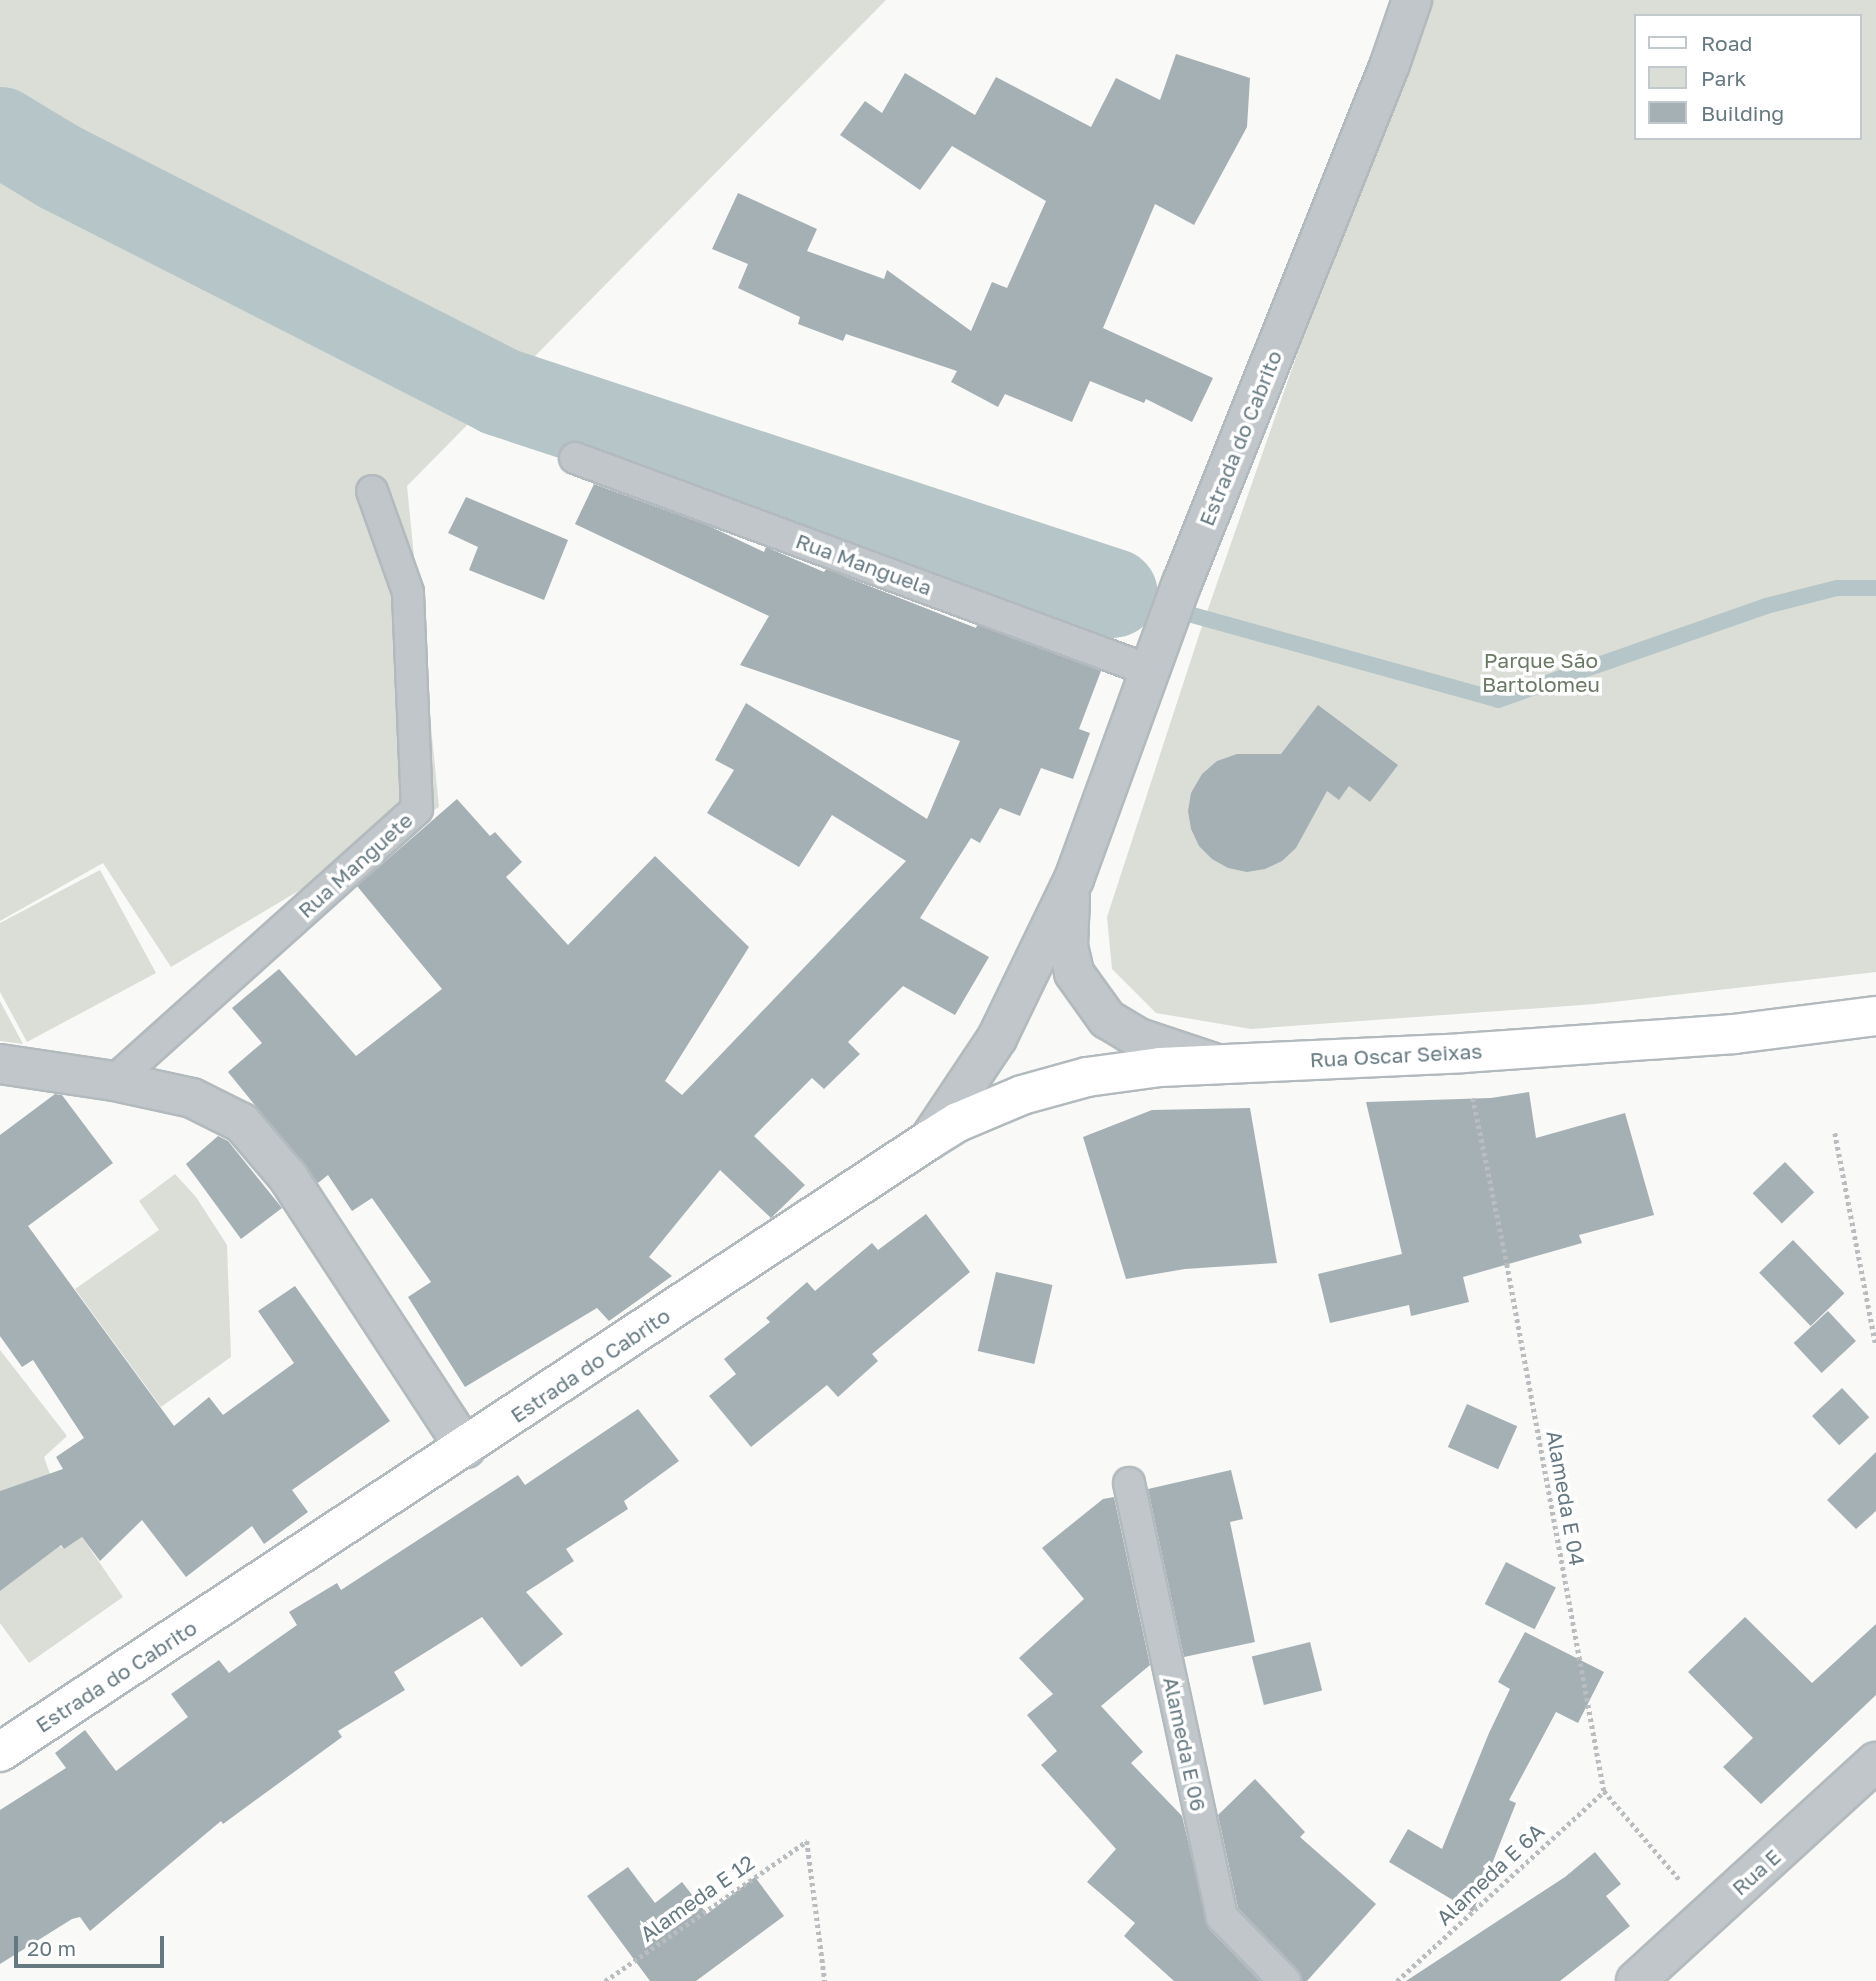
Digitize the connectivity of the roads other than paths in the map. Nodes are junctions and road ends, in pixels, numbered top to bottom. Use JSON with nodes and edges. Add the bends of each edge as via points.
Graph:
{"nodes":[{"id":1,"x":1412,"y":0,"type":"edge"},
{"id":2,"x":575,"y":458,"type":"dead end"},
{"id":3,"x":372,"y":491,"type":"dead end"},
{"id":4,"x":1154,"y":664,"type":"junction"},
{"id":5,"x":1074,"y":879,"type":"junction"},
{"id":6,"x":1876,"y":1016,"type":"edge"},
{"id":7,"x":1214,"y":1063,"type":"junction"},
{"id":8,"x":0,"y":1064,"type":"edge"},
{"id":9,"x":114,"y":1081,"type":"junction"},
{"id":10,"x":929,"y":1140,"type":"junction"},
{"id":11,"x":465,"y":1448,"type":"junction"},
{"id":12,"x":1129,"y":1483,"type":"dead end"},
{"id":13,"x":0,"y":1752,"type":"edge"},
{"id":14,"x":1876,"y":1762,"type":"edge"},
{"id":15,"x":1285,"y":1981,"type":"edge"},
{"id":16,"x":1636,"y":1981,"type":"edge"}],
"edges":[{"from":1,"to":4,"type":"street","name":"Estrada do Cabrito"},
{"from":2,"to":4,"type":"lane","name":"Rua Manguela"},
{"from":3,"to":9,"type":"lane","name":"Rua Manguete","via":[[408,592],[417,809]]},
{"from":4,"to":5,"type":"street","name":"Estrada do Cabrito"},
{"from":5,"to":7,"type":"street","name":"Estrada do Cabrito","via":[[1068,946],[1074,973],[1087,995],[1122,1029]]},
{"from":5,"to":10,"type":"street","name":"Estrada do Cabrito","via":[[998,1038]]},
{"from":6,"to":7,"type":"main road","name":"Rua Oscar Seixas","via":[[1734,1034],[1464,1053]]},
{"from":7,"to":10,"type":"main road","name":"Rua Oscar Seixas","via":[[1087,1077],[1022,1095],[958,1122]]},
{"from":8,"to":9,"type":"street"},
{"from":9,"to":11,"type":"street","via":[[192,1098],[242,1123],[288,1177]]},
{"from":10,"to":11,"type":"main road","name":"Estrada do Cabrito"},
{"from":11,"to":13,"type":"main road","name":"Estrada do Cabrito"},
{"from":12,"to":15,"type":"lane","name":"Alameda E 06","via":[[1222,1917]]},
{"from":14,"to":16,"type":"street","name":"Rua E"}]}
